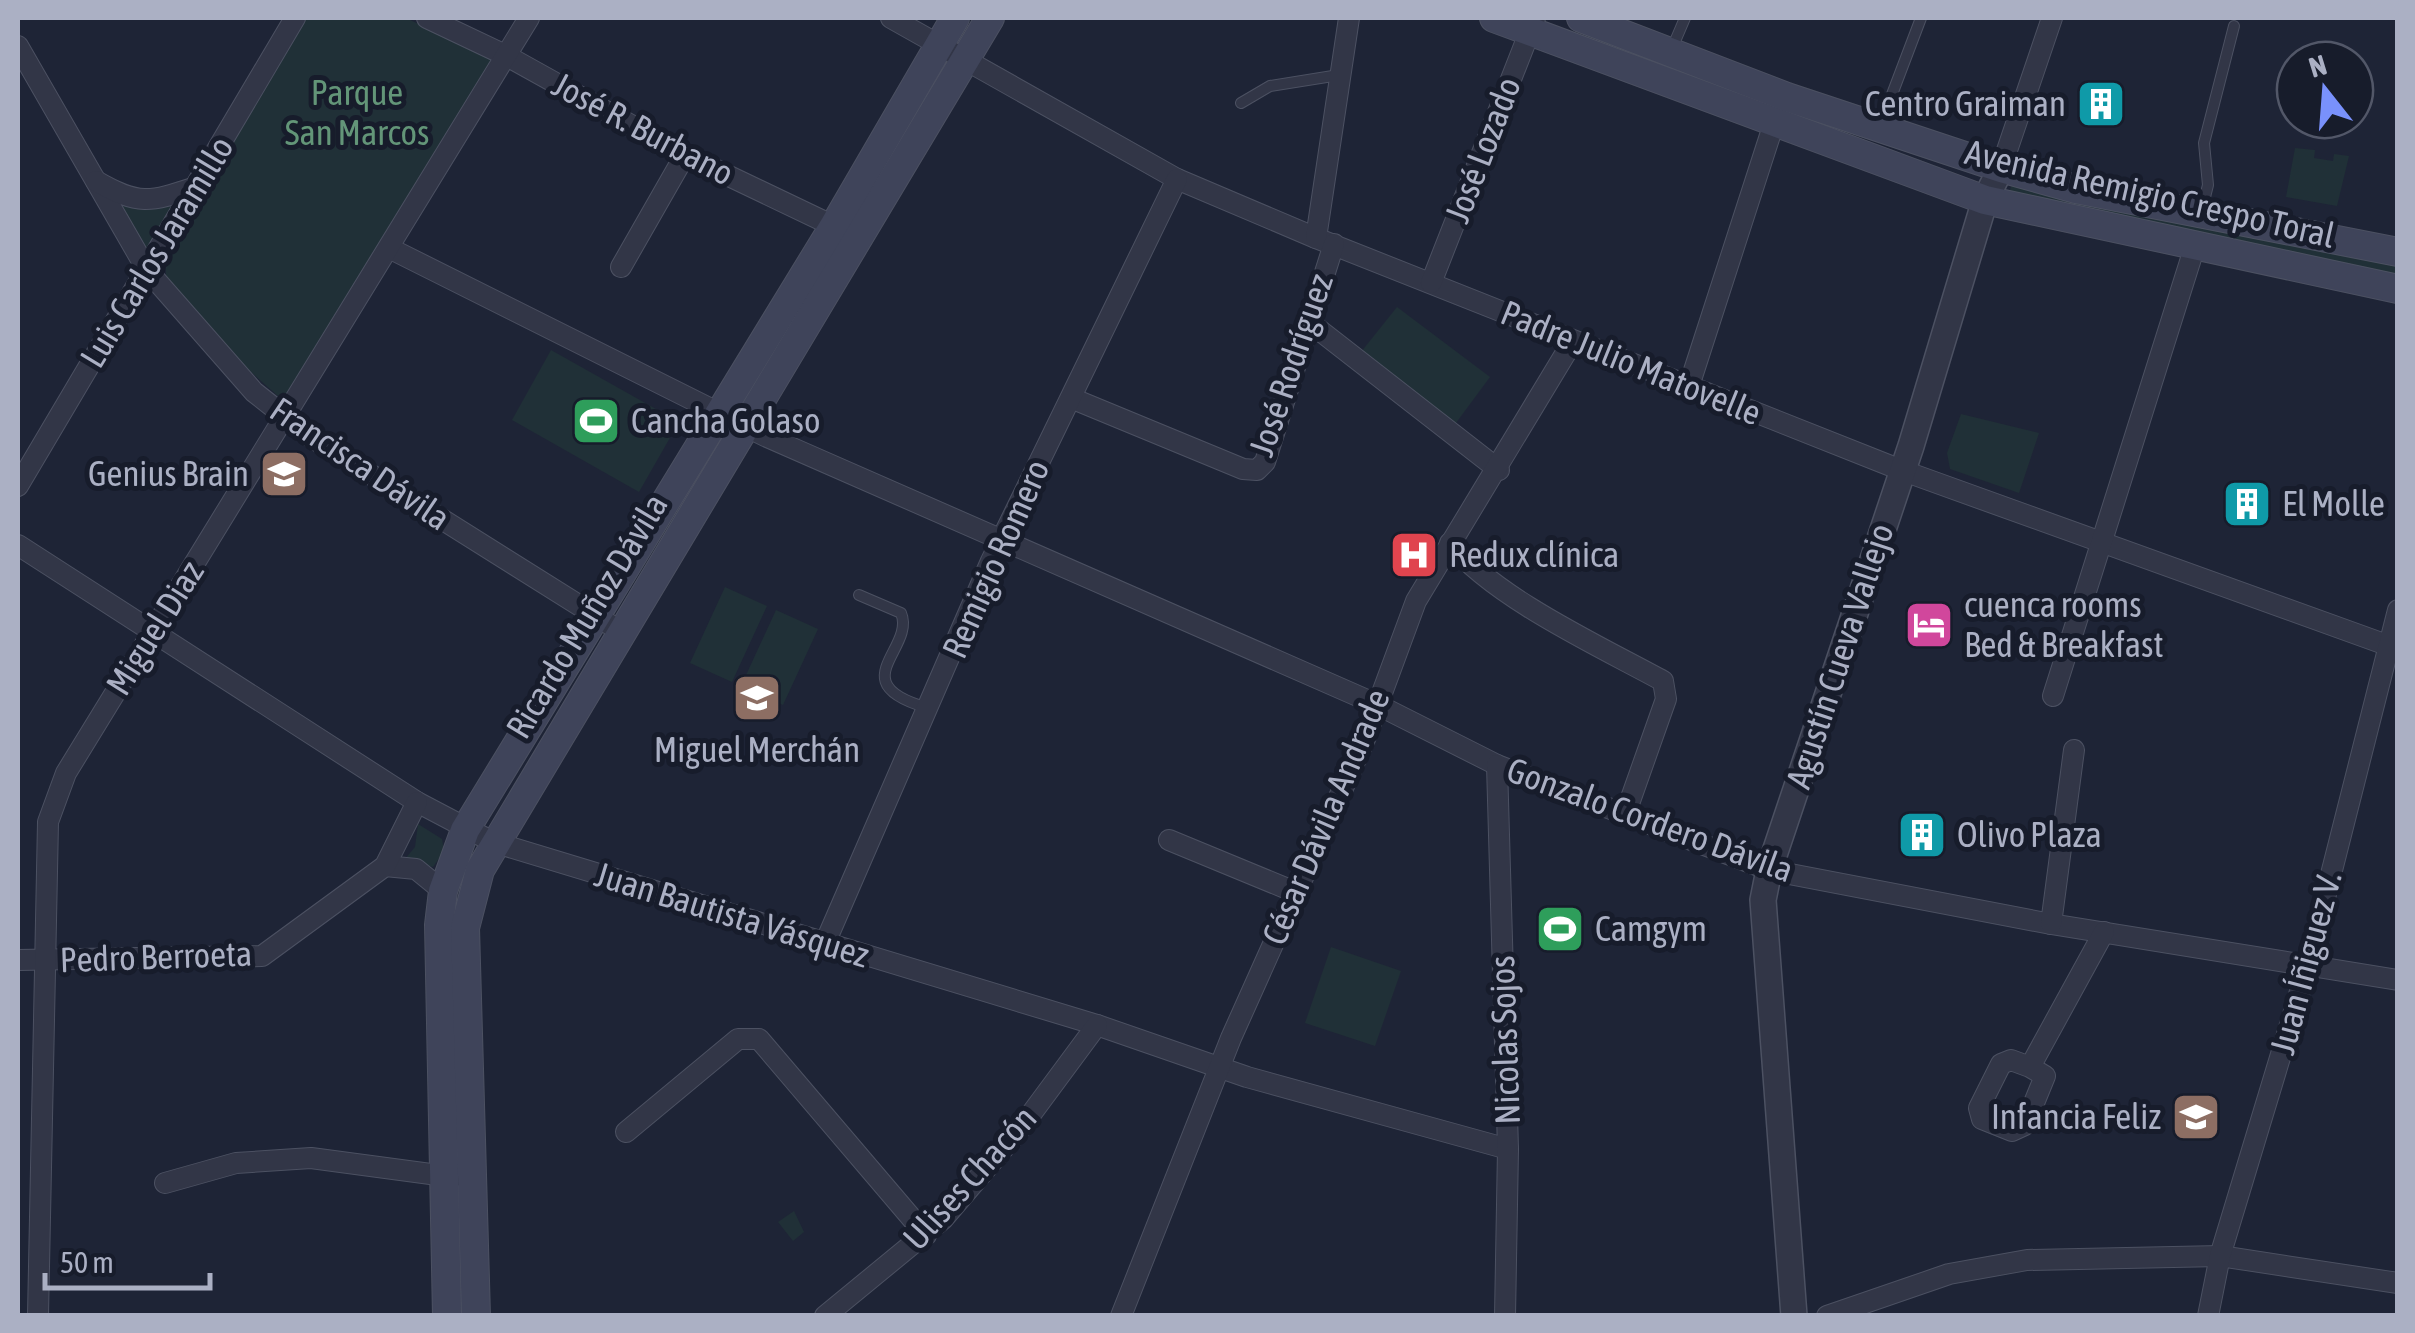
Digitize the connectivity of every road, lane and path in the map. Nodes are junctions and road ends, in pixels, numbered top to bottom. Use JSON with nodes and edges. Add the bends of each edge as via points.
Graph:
{"nodes":[{"id":1,"x":295,"y":18,"type":"edge"},
{"id":2,"x":426,"y":18,"type":"edge"},
{"id":3,"x":529,"y":18,"type":"edge"},
{"id":4,"x":891,"y":18,"type":"edge"},
{"id":5,"x":954,"y":18,"type":"edge"},
{"id":6,"x":990,"y":18,"type":"edge"},
{"id":7,"x":1349,"y":18,"type":"edge"},
{"id":8,"x":1494,"y":18,"type":"edge"},
{"id":9,"x":1582,"y":18,"type":"edge"},
{"id":10,"x":1685,"y":18,"type":"edge"},
{"id":11,"x":1921,"y":18,"type":"edge"},
{"id":12,"x":2052,"y":18,"type":"edge"},
{"id":13,"x":1532,"y":26,"type":"edge"},
{"id":14,"x":2234,"y":26,"type":"dead end"},
{"id":15,"x":938,"y":44,"type":"junction"},
{"id":16,"x":18,"y":46,"type":"edge"},
{"id":17,"x":1670,"y":54,"type":"junction"},
{"id":18,"x":507,"y":56,"type":"junction"},
{"id":19,"x":965,"y":62,"type":"junction"},
{"id":20,"x":23,"y":70,"type":"edge"},
{"id":21,"x":1339,"y":75,"type":"junction"},
{"id":22,"x":1241,"y":103,"type":"dead end"},
{"id":23,"x":1775,"y":120,"type":"junction"},
{"id":24,"x":1880,"y":126,"type":"junction"},
{"id":25,"x":685,"y":155,"type":"junction"},
{"id":26,"x":2001,"y":168,"type":"junction"},
{"id":27,"x":91,"y":178,"type":"junction"},
{"id":28,"x":1177,"y":179,"type":"junction"},
{"id":29,"x":196,"y":187,"type":"junction"},
{"id":30,"x":1985,"y":200,"type":"junction"},
{"id":31,"x":2201,"y":214,"type":"junction"},
{"id":32,"x":846,"y":233,"type":"junction"},
{"id":33,"x":1325,"y":241,"type":"junction"},
{"id":34,"x":389,"y":248,"type":"junction"},
{"id":35,"x":2194,"y":248,"type":"junction"},
{"id":36,"x":2398,"y":252,"type":"edge"},
{"id":37,"x":621,"y":267,"type":"dead end"},
{"id":38,"x":147,"y":270,"type":"junction"},
{"id":39,"x":1431,"y":284,"type":"junction"},
{"id":40,"x":2398,"y":289,"type":"edge"},
{"id":41,"x":1309,"y":322,"type":"junction"},
{"id":42,"x":1573,"y":341,"type":"junction"},
{"id":43,"x":1688,"y":386,"type":"junction"},
{"id":44,"x":1071,"y":398,"type":"junction"},
{"id":45,"x":720,"y":412,"type":"junction"},
{"id":46,"x":284,"y":418,"type":"junction"},
{"id":47,"x":746,"y":426,"type":"junction"},
{"id":48,"x":1499,"y":470,"type":"junction"},
{"id":49,"x":1901,"y":470,"type":"junction"},
{"id":50,"x":18,"y":486,"type":"edge"},
{"id":51,"x":1000,"y":541,"type":"junction"},
{"id":52,"x":2103,"y":542,"type":"junction"},
{"id":53,"x":1450,"y":543,"type":"junction"},
{"id":54,"x":18,"y":544,"type":"edge"},
{"id":55,"x":859,"y":595,"type":"dead end"},
{"id":56,"x":2398,"y":610,"type":"edge"},
{"id":57,"x":609,"y":624,"type":"junction"},
{"id":58,"x":153,"y":633,"type":"junction"},
{"id":59,"x":2393,"y":647,"type":"edge"},
{"id":60,"x":2053,"y":696,"type":"dead end"},
{"id":61,"x":1376,"y":704,"type":"junction"},
{"id":62,"x":930,"y":708,"type":"junction"},
{"id":63,"x":2074,"y":750,"type":"dead end"},
{"id":64,"x":1497,"y":765,"type":"junction"},
{"id":65,"x":417,"y":802,"type":"junction"},
{"id":66,"x":1625,"y":815,"type":"junction"},
{"id":67,"x":465,"y":830,"type":"junction"},
{"id":68,"x":1170,"y":840,"type":"dead end"},
{"id":69,"x":493,"y":842,"type":"junction"},
{"id":70,"x":385,"y":866,"type":"junction"},
{"id":71,"x":1769,"y":870,"type":"junction"},
{"id":72,"x":443,"y":891,"type":"junction"},
{"id":73,"x":1296,"y":892,"type":"junction"},
{"id":74,"x":2051,"y":924,"type":"junction"},
{"id":75,"x":2104,"y":932,"type":"junction"},
{"id":76,"x":825,"y":943,"type":"junction"},
{"id":77,"x":18,"y":960,"type":"edge"},
{"id":78,"x":43,"y":960,"type":"junction"},
{"id":79,"x":2308,"y":966,"type":"junction"},
{"id":80,"x":2398,"y":980,"type":"edge"},
{"id":81,"x":1097,"y":1025,"type":"junction"},
{"id":82,"x":1220,"y":1066,"type":"junction"},
{"id":83,"x":2030,"y":1067,"type":"dead end"},
{"id":84,"x":626,"y":1132,"type":"dead end"},
{"id":85,"x":1508,"y":1149,"type":"junction"},
{"id":86,"x":457,"y":1177,"type":"junction"},
{"id":87,"x":165,"y":1183,"type":"dead end"},
{"id":88,"x":926,"y":1235,"type":"junction"},
{"id":89,"x":2220,"y":1256,"type":"junction"},
{"id":90,"x":2398,"y":1283,"type":"edge"},
{"id":91,"x":38,"y":1316,"type":"edge"},
{"id":92,"x":447,"y":1316,"type":"edge"},
{"id":93,"x":476,"y":1316,"type":"edge"},
{"id":94,"x":826,"y":1316,"type":"edge"},
{"id":95,"x":1121,"y":1316,"type":"edge"},
{"id":96,"x":1505,"y":1316,"type":"edge"},
{"id":97,"x":1794,"y":1316,"type":"edge"},
{"id":98,"x":1827,"y":1316,"type":"edge"},
{"id":99,"x":2208,"y":1316,"type":"edge"}],
"edges":[{"from":1,"to":29,"type":"street","name":"Luis Carlos Jaramillo"},
{"from":2,"to":18,"type":"street","name":"José R. Burbano"},
{"from":3,"to":18,"type":"street","name":"Miguel Diaz"},
{"from":4,"to":15,"type":"street","name":"Padre Julio Matovelle"},
{"from":5,"to":15,"type":"main road","name":"Ricardo Muñoz Dávila"},
{"from":6,"to":19,"type":"main road","name":"Ricardo Muñoz Dávila"},
{"from":7,"to":21,"type":"street"},
{"from":8,"to":13,"type":"main road","name":"Avenida Remigio Crespo Toral"},
{"from":9,"to":17,"type":"main road","name":"Avenida Remigio Crespo Toral"},
{"from":10,"to":17,"type":"lane"},
{"from":11,"to":24,"type":"lane"},
{"from":12,"to":26,"type":"street","name":"Agustín Cueva Vallejo"},
{"from":13,"to":23,"type":"main road","name":"Avenida Remigio Crespo Toral"},
{"from":13,"to":39,"type":"street","name":"José Lozado"},
{"from":14,"to":31,"type":"lane","via":[[2204,143],[2208,185]]},
{"from":15,"to":19,"type":"street","name":"Padre Julio Matovelle"},
{"from":15,"to":32,"type":"main road","name":"Ricardo Muñoz Dávila"},
{"from":16,"to":20,"type":"street","name":"Francisca Dávila"},
{"from":17,"to":24,"type":"main road","name":"Avenida Remigio Crespo Toral"},
{"from":18,"to":25,"type":"street","name":"José R. Burbano"},
{"from":18,"to":34,"type":"street","name":"Miguel Diaz"},
{"from":19,"to":28,"type":"street","name":"Padre Julio Matovelle"},
{"from":19,"to":32,"type":"main road","name":"Ricardo Muñoz Dávila"},
{"from":20,"to":27,"type":"street","name":"Francisca Dávila"},
{"from":21,"to":22,"type":"lane","via":[[1270,86]]},
{"from":21,"to":33,"type":"street"},
{"from":23,"to":30,"type":"main road","name":"Avenida Remigio Crespo Toral"},
{"from":23,"to":43,"type":"street"},
{"from":24,"to":26,"type":"main road","name":"Avenida Remigio Crespo Toral"},
{"from":25,"to":32,"type":"street","name":"José R. Burbano"},
{"from":25,"to":37,"type":"street"},
{"from":26,"to":30,"type":"street","name":"Agustín Cueva Vallejo"},
{"from":26,"to":31,"type":"main road","name":"Avenida Remigio Crespo Toral"},
{"from":27,"to":29,"type":"street","via":[[125,198],[150,202]]},
{"from":27,"to":38,"type":"street","name":"Francisca Dávila"},
{"from":28,"to":33,"type":"street","name":"Padre Julio Matovelle"},
{"from":28,"to":44,"type":"street","name":"Remigio Romero"},
{"from":29,"to":38,"type":"street","name":"Luis Carlos Jaramillo"},
{"from":30,"to":35,"type":"main road","name":"Avenida Remigio Crespo Toral"},
{"from":30,"to":49,"type":"street","name":"Agustín Cueva Vallejo"},
{"from":31,"to":36,"type":"main road","name":"Avenida Remigio Crespo Toral"},
{"from":32,"to":45,"type":"main road","name":"Ricardo Muñoz Dávila"},
{"from":32,"to":47,"type":"main road","name":"Ricardo Muñoz Dávila"},
{"from":33,"to":39,"type":"street","name":"Padre Julio Matovelle"},
{"from":33,"to":41,"type":"street","name":"José Rodríguez"},
{"from":34,"to":45,"type":"street","name":"Gonzalo Cordero Dávila"},
{"from":34,"to":46,"type":"street","name":"Miguel Diaz"},
{"from":35,"to":40,"type":"main road","name":"Avenida Remigio Crespo Toral"},
{"from":35,"to":52,"type":"street"},
{"from":38,"to":46,"type":"street","name":"Francisca Dávila","via":[[222,359]]},
{"from":38,"to":50,"type":"street","name":"Luis Carlos Jaramillo"},
{"from":39,"to":42,"type":"street","name":"Padre Julio Matovelle"},
{"from":41,"to":44,"type":"street","name":"José Rodríguez","via":[[1257,470]]},
{"from":41,"to":48,"type":"street"},
{"from":42,"to":43,"type":"street","name":"Padre Julio Matovelle"},
{"from":42,"to":48,"type":"street","name":"César Dávila Andrade"},
{"from":43,"to":49,"type":"street","name":"Padre Julio Matovelle"},
{"from":44,"to":51,"type":"street","name":"Remigio Romero"},
{"from":45,"to":47,"type":"street","name":"Gonzalo Cordero Dávila"},
{"from":45,"to":57,"type":"main road","name":"Ricardo Muñoz Dávila"},
{"from":46,"to":57,"type":"street","name":"Francisca Dávila"},
{"from":46,"to":58,"type":"street","name":"Miguel Diaz"},
{"from":47,"to":51,"type":"street","name":"Gonzalo Cordero Dávila"},
{"from":47,"to":57,"type":"main road","name":"Ricardo Muñoz Dávila"},
{"from":48,"to":53,"type":"street","name":"César Dávila Andrade"},
{"from":49,"to":52,"type":"street","name":"Padre Julio Matovelle"},
{"from":49,"to":71,"type":"street","name":"Agustín Cueva Vallejo"},
{"from":51,"to":61,"type":"street","name":"Gonzalo Cordero Dávila"},
{"from":51,"to":62,"type":"street","name":"Remigio Romero"},
{"from":52,"to":59,"type":"street","name":"Padre Julio Matovelle"},
{"from":52,"to":60,"type":"street"},
{"from":53,"to":61,"type":"street","name":"César Dávila Andrade","via":[[1416,601]]},
{"from":53,"to":66,"type":"street","via":[[1548,618],[1663,680],[1666,699]]},
{"from":54,"to":58,"type":"street","name":"Juan Bautista Vásquez"},
{"from":55,"to":62,"type":"lane","via":[[900,612],[888,684],[902,700]]},
{"from":56,"to":59,"type":"street","name":"Juan Íñiguez V."},
{"from":57,"to":67,"type":"main road","name":"Ricardo Muñoz Dávila"},
{"from":57,"to":69,"type":"main road","name":"Ricardo Muñoz Dávila"},
{"from":58,"to":65,"type":"street","name":"Juan Bautista Vásquez"},
{"from":58,"to":78,"type":"street","name":"Miguel Diaz","via":[[66,773],[48,822]]},
{"from":59,"to":79,"type":"street","name":"Juan Íñiguez V."},
{"from":61,"to":64,"type":"street","name":"Gonzalo Cordero Dávila"},
{"from":61,"to":73,"type":"street","name":"César Dávila Andrade"},
{"from":62,"to":76,"type":"street","name":"Remigio Romero"},
{"from":63,"to":74,"type":"street"},
{"from":64,"to":66,"type":"street","name":"Gonzalo Cordero Dávila"},
{"from":64,"to":85,"type":"street","name":"Nicolas Sojos"},
{"from":65,"to":67,"type":"street","name":"Juan Bautista Vásquez"},
{"from":65,"to":70,"type":"street","name":"Pedro Berroeta"},
{"from":66,"to":71,"type":"street","name":"Gonzalo Cordero Dávila"},
{"from":67,"to":69,"type":"street","name":"Juan Bautista Vásquez"},
{"from":67,"to":72,"type":"main road","name":"Ricardo Muñoz Dávila"},
{"from":68,"to":73,"type":"street"},
{"from":69,"to":76,"type":"street","name":"Juan Bautista Vásquez"},
{"from":69,"to":86,"type":"main road","name":"Ricardo Muñoz Dávila","via":[[465,928]]},
{"from":70,"to":72,"type":"street","via":[[416,869]]},
{"from":70,"to":78,"type":"street","name":"Pedro Berroeta","via":[[255,959]]},
{"from":71,"to":74,"type":"street","name":"Gonzalo Cordero Dávila"},
{"from":71,"to":97,"type":"street","name":"Agustín Cueva Vallejo","via":[[1763,900]]},
{"from":72,"to":86,"type":"main road","name":"Ricardo Muñoz Dávila","via":[[439,925]]},
{"from":73,"to":82,"type":"street","name":"César Dávila Andrade"},
{"from":74,"to":75,"type":"street","name":"Gonzalo Cordero Dávila"},
{"from":75,"to":79,"type":"street","name":"Gonzalo Cordero Dávila"},
{"from":75,"to":83,"type":"street"},
{"from":76,"to":81,"type":"street","name":"Juan Bautista Vásquez"},
{"from":77,"to":78,"type":"street","name":"Pedro Berroeta"},
{"from":78,"to":91,"type":"street","name":"Miguel Diaz"},
{"from":79,"to":80,"type":"street","name":"Gonzalo Cordero Dávila"},
{"from":79,"to":89,"type":"street","name":"Juan Íñiguez V."},
{"from":81,"to":82,"type":"street","name":"Juan Bautista Vásquez"},
{"from":81,"to":88,"type":"street","name":"Ulises Chacón","via":[[1020,1129]]},
{"from":82,"to":85,"type":"street","name":"Juan Bautista Vásquez"},
{"from":82,"to":95,"type":"street","name":"César Dávila Andrade"},
{"from":84,"to":88,"type":"street","via":[[738,1039],[759,1039]]},
{"from":85,"to":96,"type":"street","name":"Nicolas Sojos"},
{"from":86,"to":87,"type":"street","via":[[311,1158],[236,1163]]},
{"from":86,"to":92,"type":"main road","name":"Ricardo Muñoz Dávila"},
{"from":86,"to":93,"type":"main road","name":"Ricardo Muñoz Dávila"},
{"from":88,"to":94,"type":"street","name":"Ulises Chacón"},
{"from":89,"to":90,"type":"street"},
{"from":89,"to":98,"type":"street","via":[[2028,1260],[1948,1274]]},
{"from":89,"to":99,"type":"street","name":"Juan Íñiguez V."}]}
